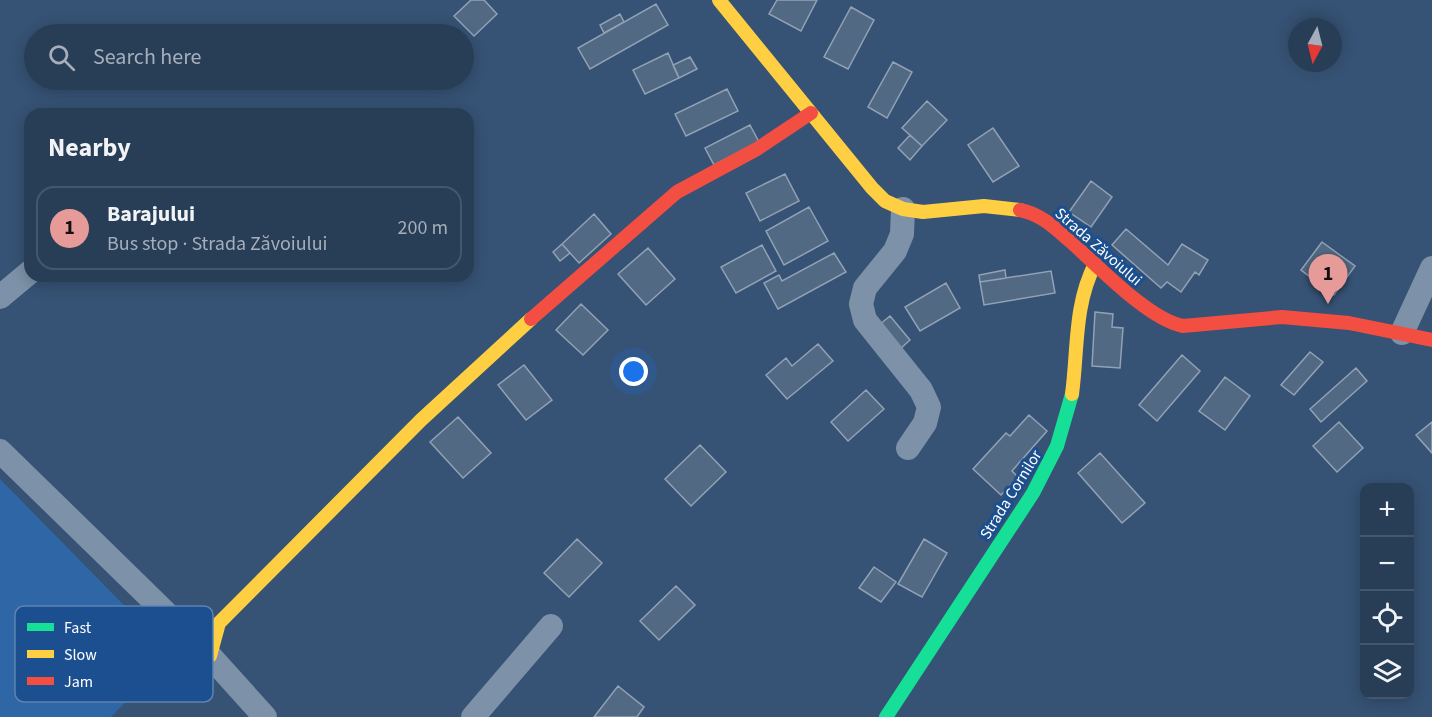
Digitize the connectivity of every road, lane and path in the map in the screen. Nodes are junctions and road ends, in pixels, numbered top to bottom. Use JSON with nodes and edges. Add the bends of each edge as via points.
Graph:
{"nodes":[{"id":1,"x":719,"y":0,"type":"edge"},
{"id":2,"x":811,"y":113,"type":"junction"},
{"id":3,"x":903,"y":209,"type":"junction"},
{"id":4,"x":1095,"y":264,"type":"junction"},
{"id":5,"x":1432,"y":268,"type":"edge"},
{"id":6,"x":24,"y":277,"type":"edge"},
{"id":7,"x":0,"y":297,"type":"edge"},
{"id":8,"x":1402,"y":333,"type":"junction"},
{"id":9,"x":1432,"y":340,"type":"edge"},
{"id":10,"x":908,"y":448,"type":"dead end"},
{"id":11,"x":0,"y":451,"type":"edge"},
{"id":12,"x":159,"y":606,"type":"edge"},
{"id":13,"x":551,"y":626,"type":"dead end"},
{"id":14,"x":213,"y":645,"type":"edge"},
{"id":15,"x":213,"y":659,"type":"edge"},
{"id":16,"x":265,"y":717,"type":"edge"},
{"id":17,"x":473,"y":717,"type":"edge"},
{"id":18,"x":886,"y":717,"type":"edge"}],
"edges":[{"from":1,"to":2,"type":"street","name":"Strada Zăvoiului"},
{"from":2,"to":3,"type":"street","name":"Strada Zăvoiului","via":[[872,188],[885,201]]},
{"from":2,"to":14,"type":"street","via":[[773,139],[676,192],[506,341],[421,420],[219,623]]},
{"from":3,"to":4,"type":"street","name":"Strada Zăvoiului","via":[[1023,209],[1059,231]]},
{"from":3,"to":10,"type":"street","via":[[902,234],[896,251],[865,288],[861,304],[865,320],[921,390],[928,407],[925,423]]},
{"from":4,"to":8,"type":"street","name":"Strada Zăvoiului","via":[[1148,310],[1171,324],[1282,317]]},
{"from":4,"to":18,"type":"street","name":"Strada Cornilor","via":[[1082,290],[1072,394],[1053,457]]},
{"from":5,"to":8,"type":"street"},
{"from":6,"to":7,"type":"street"},
{"from":8,"to":9,"type":"street","name":"Strada Zăvoiului"},
{"from":11,"to":12,"type":"street"},
{"from":13,"to":17,"type":"street"},
{"from":15,"to":16,"type":"street"}]}
